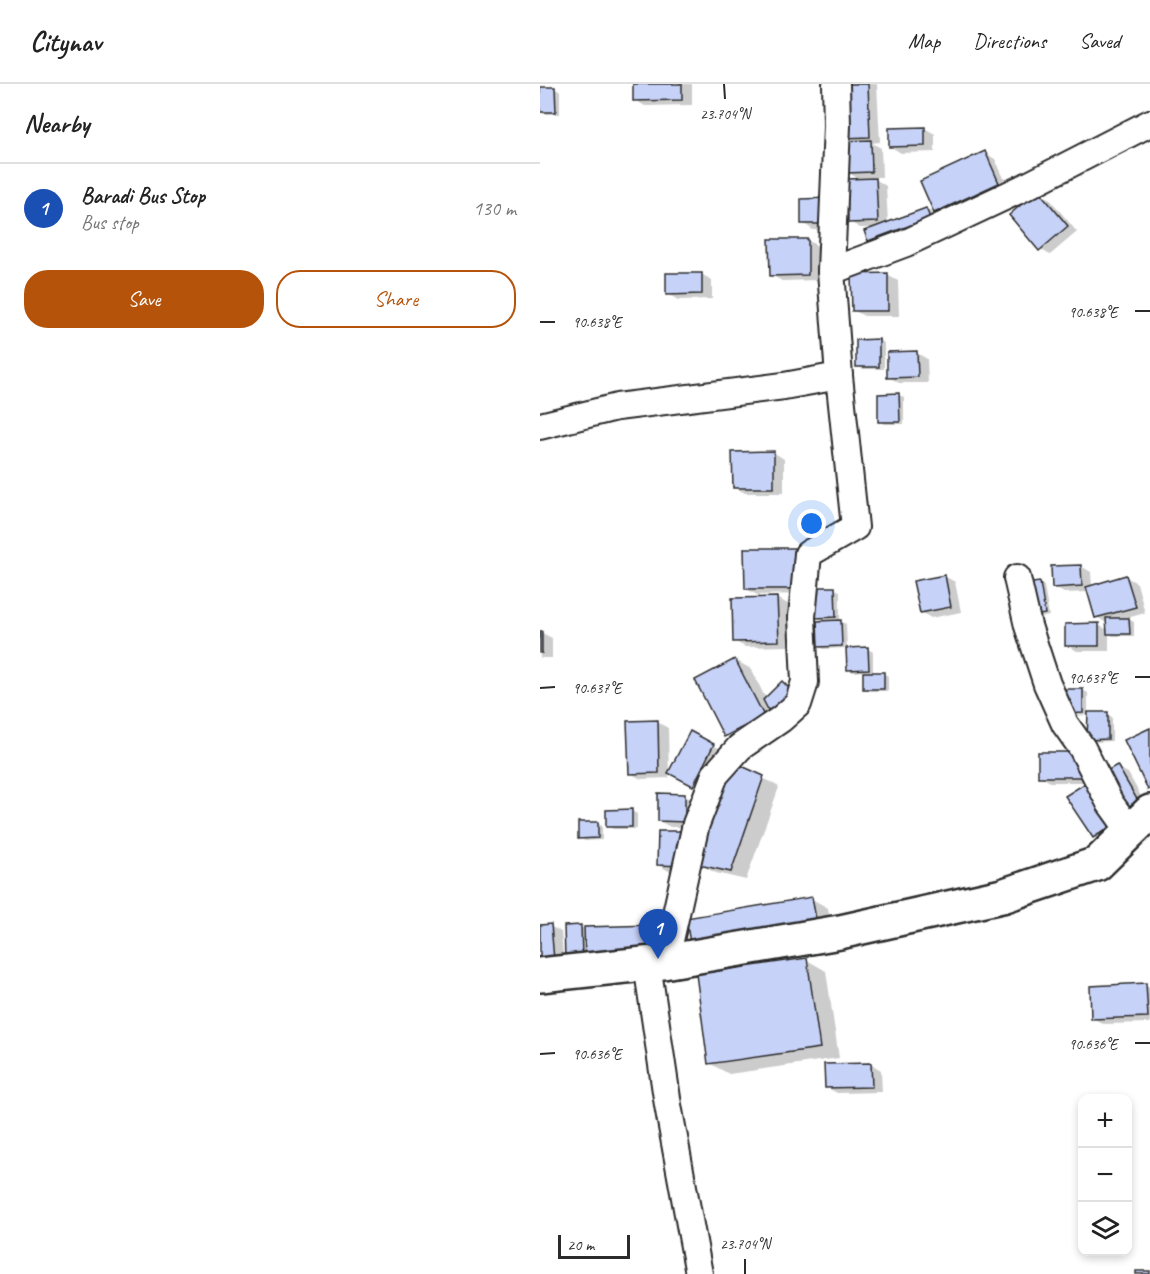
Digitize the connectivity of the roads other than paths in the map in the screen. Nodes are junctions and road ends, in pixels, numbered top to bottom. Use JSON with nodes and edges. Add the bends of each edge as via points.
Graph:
{"nodes":[{"id":1,"x":836,"y":84,"type":"edge"},
{"id":2,"x":1150,"y":123,"type":"edge"},
{"id":3,"x":831,"y":271,"type":"junction"},
{"id":4,"x":839,"y":375,"type":"junction"},
{"id":5,"x":540,"y":426,"type":"edge"},
{"id":6,"x":1017,"y":578,"type":"dead end"},
{"id":7,"x":1140,"y":822,"type":"edge"},
{"id":8,"x":655,"y":963,"type":"junction"},
{"id":9,"x":540,"y":975,"type":"edge"},
{"id":10,"x":699,"y":1274,"type":"edge"}],
"edges":[{"from":1,"to":3,"type":"street"},
{"from":2,"to":3,"type":"street","via":[[906,243]]},
{"from":3,"to":4,"type":"street"},
{"from":4,"to":5,"type":"street","via":[[784,386],[617,407]]},
{"from":4,"to":8,"type":"street","via":[[855,527],[808,554],[802,617],[805,682],[798,704],[740,747],[715,775],[696,824],[669,945]]},
{"from":6,"to":7,"type":"street","via":[[1047,684],[1065,724],[1110,803]]},
{"from":7,"to":8,"type":"main road","via":[[1097,864],[1002,896],[840,932]]},
{"from":8,"to":9,"type":"main road"},
{"from":8,"to":10,"type":"street","via":[[668,1105]]}]}
